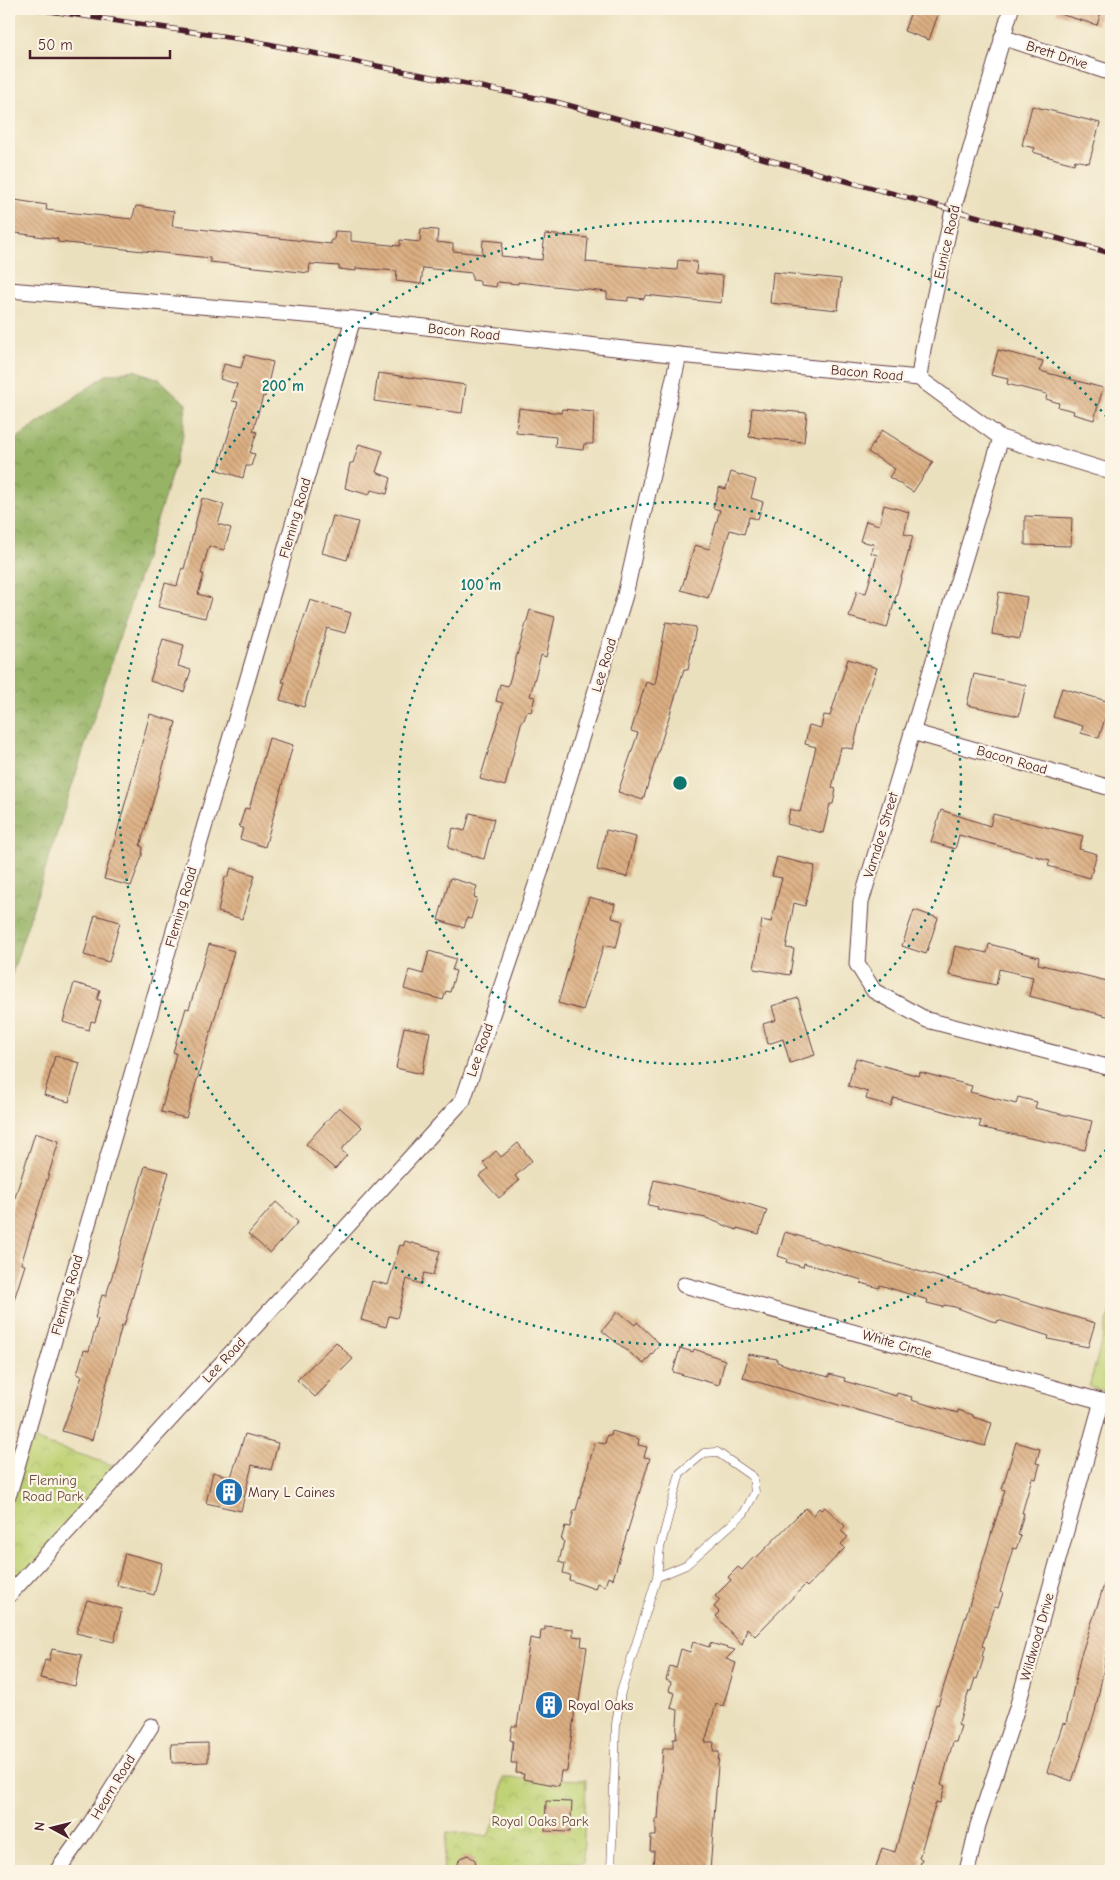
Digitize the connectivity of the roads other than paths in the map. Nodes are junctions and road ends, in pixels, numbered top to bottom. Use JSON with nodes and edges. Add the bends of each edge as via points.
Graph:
{"nodes":[{"id":1,"x":1011,"y":9,"type":"edge"},
{"id":2,"x":1002,"y":37,"type":"junction"},
{"id":3,"x":1111,"y":73,"type":"edge"},
{"id":4,"x":9,"y":290,"type":"edge"},
{"id":5,"x":353,"y":319,"type":"junction"},
{"id":6,"x":679,"y":355,"type":"junction"},
{"id":7,"x":919,"y":378,"type":"junction"},
{"id":8,"x":1002,"y":438,"type":"junction"},
{"id":9,"x":1111,"y":472,"type":"edge"},
{"id":10,"x":912,"y":732,"type":"junction"},
{"id":11,"x":1111,"y":788,"type":"edge"},
{"id":12,"x":1111,"y":1068,"type":"edge"},
{"id":13,"x":684,"y":1285,"type":"dead end"},
{"id":14,"x":1107,"y":1402,"type":"edge"},
{"id":15,"x":9,"y":1494,"type":"edge"},
{"id":16,"x":657,"y":1577,"type":"junction"},
{"id":17,"x":9,"y":1595,"type":"edge"},
{"id":18,"x":151,"y":1726,"type":"dead end"},
{"id":19,"x":58,"y":1871,"type":"edge"},
{"id":20,"x":611,"y":1871,"type":"edge"},
{"id":21,"x":967,"y":1871,"type":"edge"}],
"edges":[{"from":1,"to":2,"type":"street","name":"Eunice Road"},
{"from":2,"to":3,"type":"street","name":"Brett Drive"},
{"from":2,"to":7,"type":"street","name":"Eunice Road","via":[[954,210],[922,349]]},
{"from":4,"to":5,"type":"street","name":"Bacon Road"},
{"from":5,"to":6,"type":"street","name":"Bacon Road"},
{"from":5,"to":15,"type":"street","name":"Fleming Road"},
{"from":6,"to":7,"type":"street","name":"Bacon Road"},
{"from":6,"to":17,"type":"street","name":"Lee Road","via":[[625,595],[541,870],[463,1100]]},
{"from":7,"to":8,"type":"street"},
{"from":8,"to":9,"type":"street"},
{"from":8,"to":10,"type":"street","name":"Varndoe Street"},
{"from":10,"to":11,"type":"street","name":"Bacon Road"},
{"from":10,"to":12,"type":"street","name":"Varndoe Street","via":[[861,902],[857,964],[874,991],[927,1020]]},
{"from":13,"to":14,"type":"street","name":"White Circle"},
{"from":14,"to":21,"type":"street","name":"Wildwood Drive","via":[[1020,1698],[978,1825]]},
{"from":16,"to":16,"type":"lane","via":[[660,1548],[680,1473],[704,1453],[717,1452],[753,1477],[755,1492],[744,1513],[686,1565]]},
{"from":16,"to":20,"type":"lane","via":[[621,1692],[616,1724]]},
{"from":18,"to":19,"type":"street","name":"Hearn Road","via":[[88,1829]]}]}
